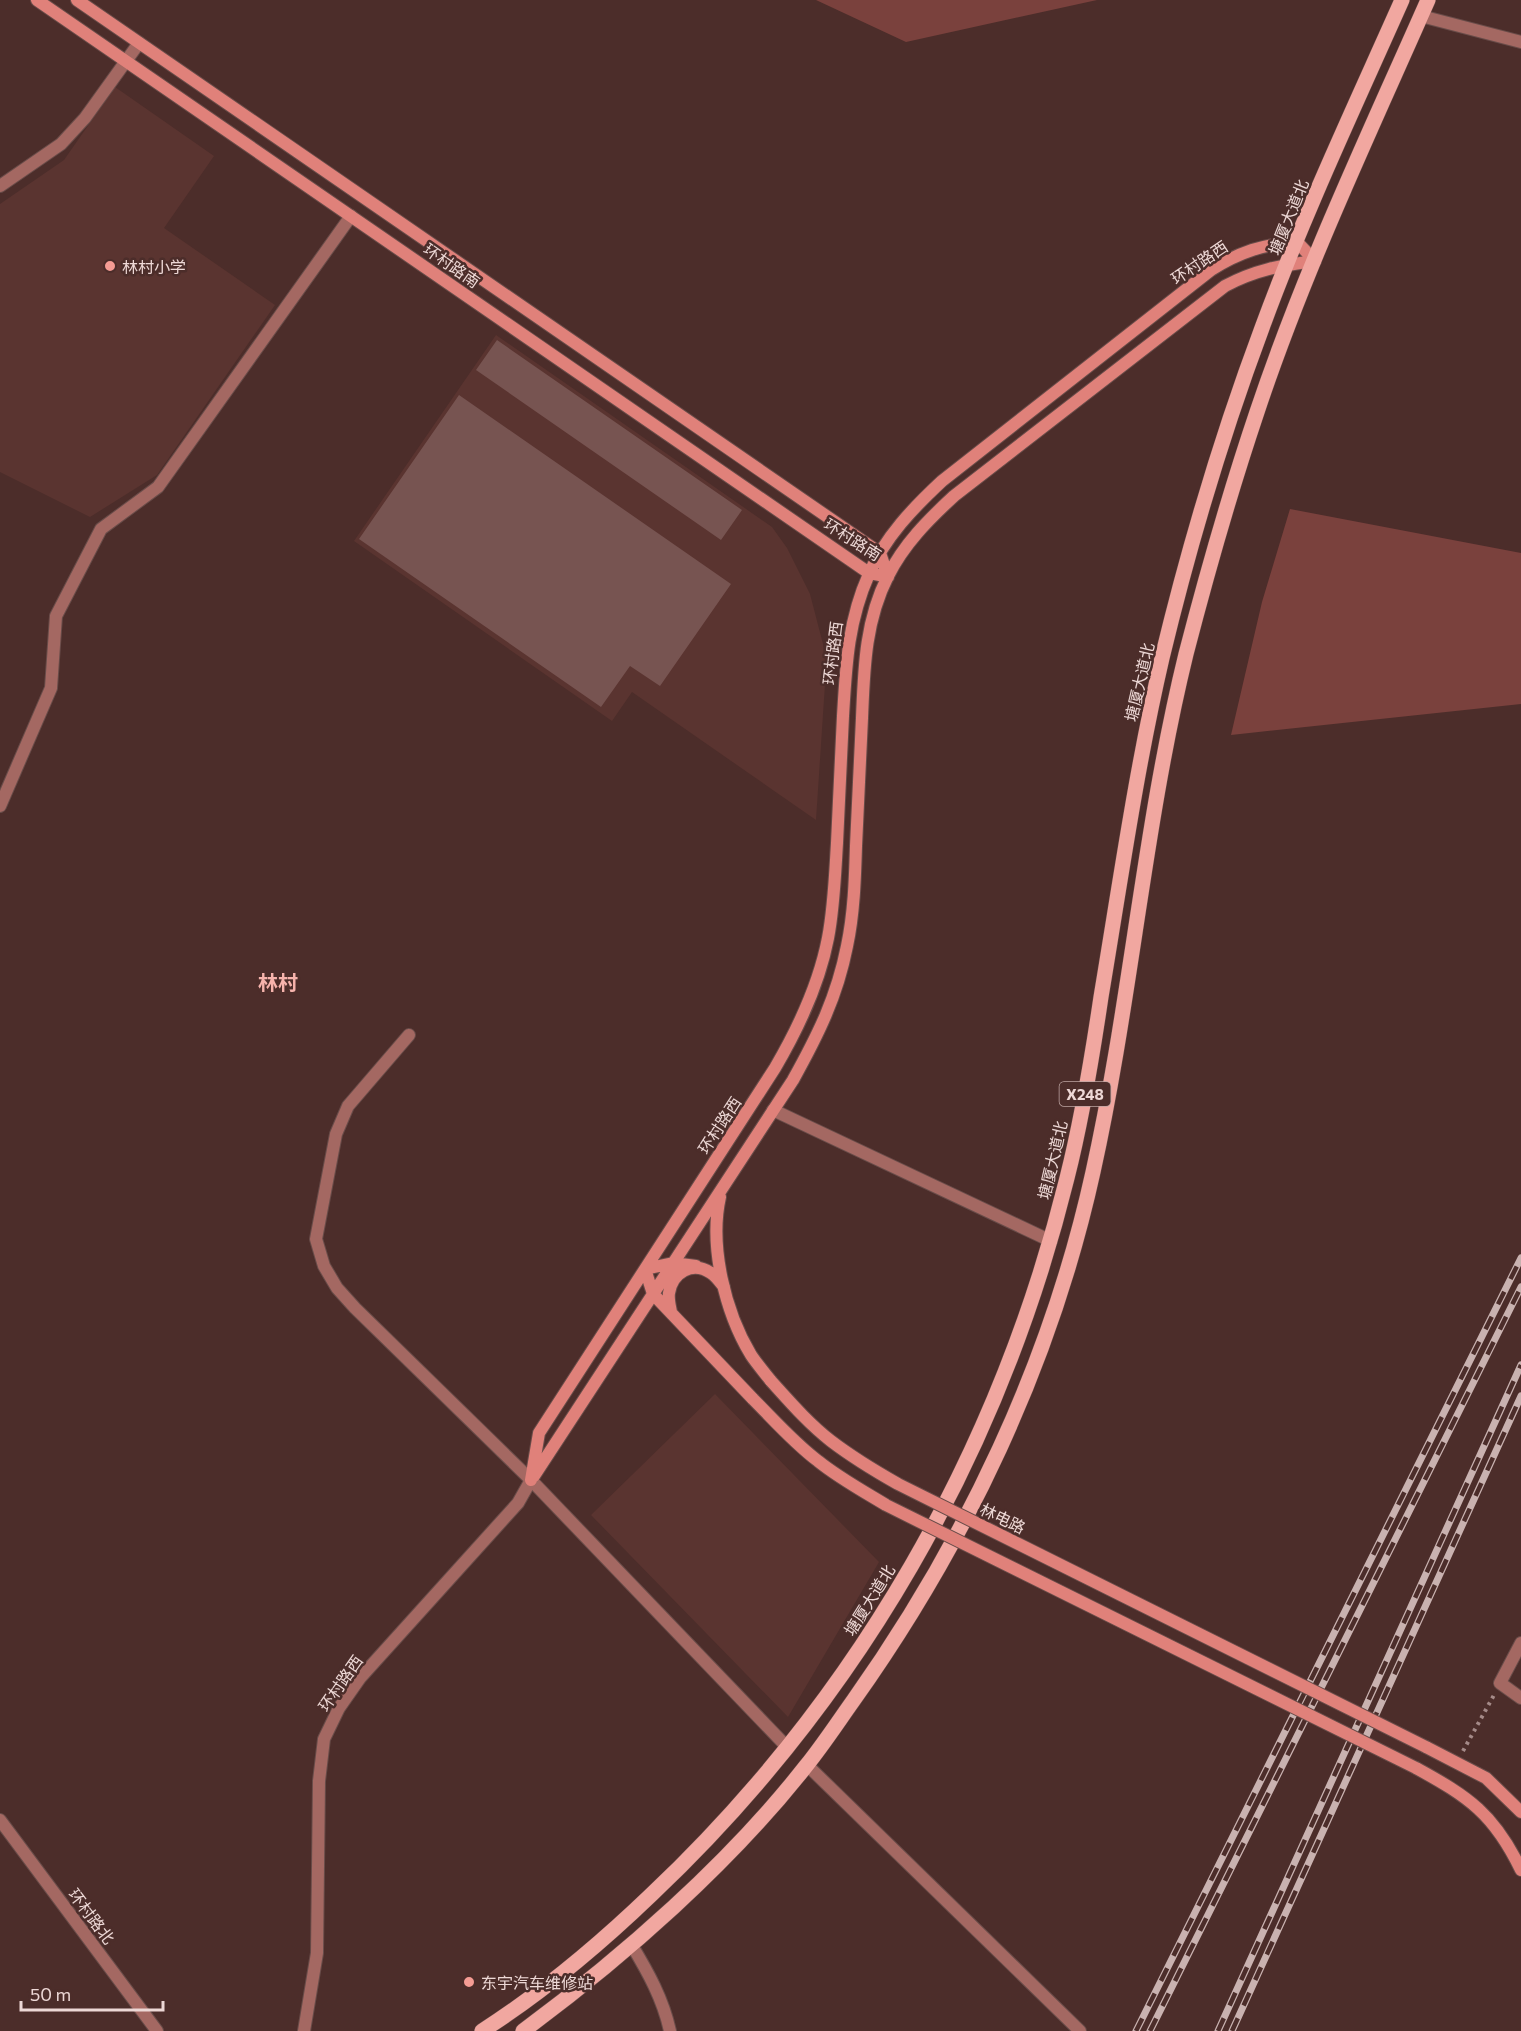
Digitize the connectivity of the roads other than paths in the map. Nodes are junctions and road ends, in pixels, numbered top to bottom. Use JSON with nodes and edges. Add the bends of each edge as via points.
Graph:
{"nodes":[{"id":1,"x":38,"y":0,"type":"edge"},
{"id":2,"x":77,"y":0,"type":"edge"},
{"id":3,"x":1402,"y":0,"type":"edge"},
{"id":4,"x":1428,"y":0,"type":"edge"},
{"id":5,"x":1421,"y":16,"type":"junction"},
{"id":6,"x":1521,"y":42,"type":"edge"},
{"id":7,"x":139,"y":43,"type":"junction"},
{"id":8,"x":126,"y":61,"type":"junction"},
{"id":9,"x":0,"y":186,"type":"edge"},
{"id":10,"x":351,"y":216,"type":"junction"},
{"id":11,"x":1297,"y":242,"type":"junction"},
{"id":12,"x":1315,"y":261,"type":"junction"},
{"id":13,"x":1288,"y":264,"type":"junction"},
{"id":14,"x":880,"y":554,"type":"junction"},
{"id":15,"x":869,"y":573,"type":"junction"},
{"id":16,"x":888,"y":577,"type":"junction"},
{"id":17,"x":0,"y":806,"type":"edge"},
{"id":18,"x":409,"y":1035,"type":"dead end"},
{"id":19,"x":773,"y":1110,"type":"junction"},
{"id":20,"x":722,"y":1188,"type":"junction"},
{"id":21,"x":1051,"y":1240,"type":"junction"},
{"id":22,"x":673,"y":1263,"type":"junction"},
{"id":23,"x":696,"y":1266,"type":"junction"},
{"id":24,"x":645,"y":1269,"type":"junction"},
{"id":25,"x":725,"y":1288,"type":"junction"},
{"id":26,"x":653,"y":1293,"type":"junction"},
{"id":27,"x":671,"y":1313,"type":"junction"},
{"id":28,"x":531,"y":1480,"type":"junction"},
{"id":29,"x":1521,"y":1643,"type":"edge"},
{"id":30,"x":1521,"y":1698,"type":"edge"},
{"id":31,"x":788,"y":1748,"type":"junction"},
{"id":32,"x":807,"y":1766,"type":"junction"},
{"id":33,"x":1521,"y":1812,"type":"edge"},
{"id":34,"x":0,"y":1820,"type":"edge"},
{"id":35,"x":1521,"y":1870,"type":"edge"},
{"id":36,"x":631,"y":1944,"type":"junction"},
{"id":37,"x":158,"y":2031,"type":"edge"},
{"id":38,"x":304,"y":2031,"type":"edge"},
{"id":39,"x":482,"y":2031,"type":"edge"},
{"id":40,"x":523,"y":2031,"type":"edge"},
{"id":41,"x":670,"y":2031,"type":"edge"},
{"id":42,"x":1080,"y":2031,"type":"edge"}],
"edges":[{"from":1,"to":8,"type":"main road","name":"环村路南"},
{"from":2,"to":7,"type":"main road","name":"环村路南"},
{"from":3,"to":11,"type":"main road","name":"塘厦大道北","number":"X248"},
{"from":4,"to":5,"type":"main road","number":"X248"},
{"from":5,"to":6,"type":"street"},
{"from":5,"to":12,"type":"main road","number":"X248"},
{"from":7,"to":8,"type":"street"},
{"from":7,"to":14,"type":"main road","name":"环村路南"},
{"from":8,"to":9,"type":"street","via":[[61,144]]},
{"from":8,"to":10,"type":"main road","name":"环村路南"},
{"from":10,"to":15,"type":"main road","name":"环村路南"},
{"from":10,"to":17,"type":"street","via":[[158,487],[101,529],[56,616],[51,688]]},
{"from":11,"to":12,"type":"main road"},
{"from":11,"to":13,"type":"main road","name":"塘厦大道北","number":"X248"},
{"from":11,"to":14,"type":"main road","name":"环村路西","via":[[1248,250],[1211,270],[942,481],[911,510]]},
{"from":12,"to":13,"type":"main road","name":"环村路西"},
{"from":12,"to":32,"type":"main road","number":"X248","via":[[1257,410],[1187,651],[1165,752],[1110,1092],[1088,1192],[1041,1350],[1013,1419],[942,1562],[893,1645]]},
{"from":13,"to":16,"type":"main road","name":"环村路西","via":[[1245,275],[1225,286],[973,481],[925,523]]},
{"from":13,"to":21,"type":"main road","name":"塘厦大道北","number":"X248","via":[[1263,323],[1209,484],[1163,656],[1141,758],[1087,1087]]},
{"from":14,"to":15,"type":"main road","name":"环村路西"},
{"from":14,"to":16,"type":"main road","name":"环村路南"},
{"from":15,"to":16,"type":"main road","name":"环村路南"},
{"from":15,"to":24,"type":"main road","name":"环村路西","via":[[852,618],[846,658],[834,889],[818,980],[776,1068]]},
{"from":16,"to":19,"type":"main road","name":"环村路西","via":[[870,624],[864,663],[854,893],[848,944],[837,989],[818,1035]]},
{"from":18,"to":28,"type":"street","via":[[348,1106],[336,1134],[316,1239],[324,1266],[337,1288]]},
{"from":19,"to":20,"type":"main road","name":"环村路西"},
{"from":19,"to":21,"type":"street"},
{"from":20,"to":22,"type":"main road","name":"环村路西"},
{"from":20,"to":25,"type":"main road","name":"林电路","via":[[715,1218],[716,1249]]},
{"from":21,"to":31,"type":"main road","name":"塘厦大道北","number":"X248","via":[[1018,1341],[956,1485],[873,1631]]},
{"from":22,"to":23,"type":"main road"},
{"from":22,"to":24,"type":"main road"},
{"from":22,"to":26,"type":"main road","name":"环村路西"},
{"from":23,"to":25,"type":"main road","via":[[711,1273]]},
{"from":23,"to":27,"type":"main road","via":[[682,1270],[672,1281],[668,1296]]},
{"from":24,"to":26,"type":"main road"},
{"from":24,"to":28,"type":"main road","name":"环村路西","via":[[539,1432]]},
{"from":25,"to":33,"type":"main road","name":"林电路","bridge":true,"via":[[736,1324],[771,1381],[829,1440],[861,1463],[1486,1778]]},
{"from":26,"to":27,"type":"main road"},
{"from":26,"to":28,"type":"main road","name":"环村路西"},
{"from":27,"to":35,"type":"main road","bridge":true,"via":[[788,1435],[848,1482],[886,1505],[1453,1788],[1483,1811],[1499,1830]]},
{"from":28,"to":31,"type":"street"},
{"from":28,"to":38,"type":"street","name":"环村路西","via":[[518,1503],[360,1678],[324,1739],[319,1781],[317,1953]]},
{"from":29,"to":30,"type":"street","via":[[1500,1683]]},
{"from":31,"to":39,"type":"main road","name":"塘厦大道北","number":"X248","via":[[730,1815],[621,1924],[554,1980]]},
{"from":32,"to":36,"type":"main road","number":"X248","via":[[756,1824]]},
{"from":32,"to":42,"type":"street"},
{"from":34,"to":37,"type":"street","name":"环村路北"},
{"from":36,"to":40,"type":"main road","number":"X248"},
{"from":36,"to":41,"type":"street","via":[[650,1976]]}]}
